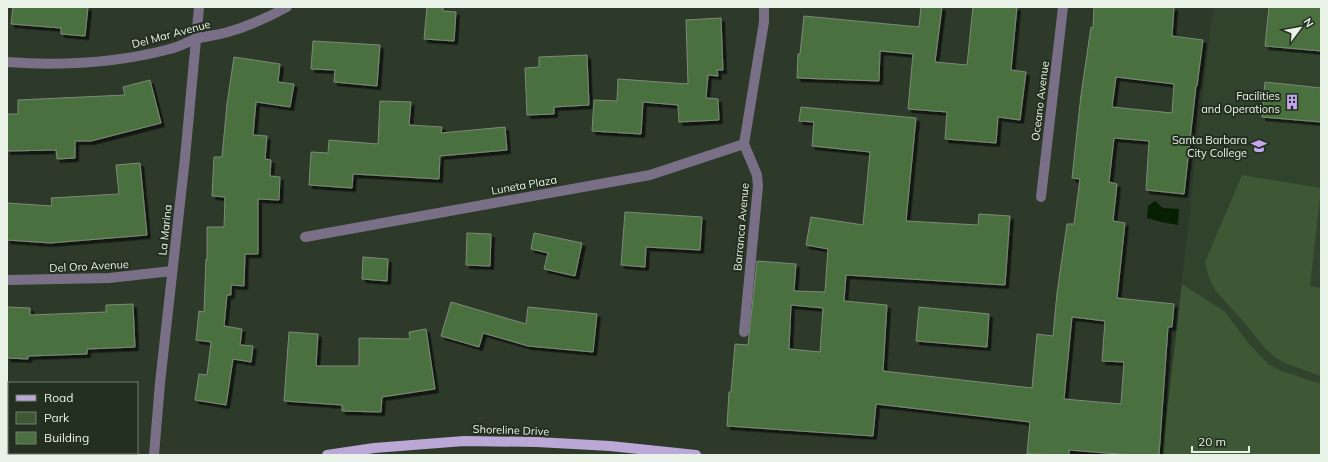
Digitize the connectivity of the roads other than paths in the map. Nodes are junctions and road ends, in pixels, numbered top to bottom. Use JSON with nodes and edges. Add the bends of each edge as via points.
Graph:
{"nodes":[{"id":1,"x":199,"y":7,"type":"edge"},
{"id":2,"x":287,"y":7,"type":"edge"},
{"id":3,"x":764,"y":7,"type":"edge"},
{"id":4,"x":1063,"y":7,"type":"edge"},
{"id":5,"x":196,"y":39,"type":"junction"},
{"id":6,"x":7,"y":62,"type":"edge"},
{"id":7,"x":744,"y":144,"type":"junction"},
{"id":8,"x":1041,"y":198,"type":"dead end"},
{"id":9,"x":305,"y":237,"type":"dead end"},
{"id":10,"x":172,"y":271,"type":"junction"},
{"id":11,"x":7,"y":280,"type":"edge"},
{"id":12,"x":744,"y":332,"type":"dead end"},
{"id":13,"x":154,"y":455,"type":"edge"},
{"id":14,"x":326,"y":455,"type":"edge"},
{"id":15,"x":696,"y":455,"type":"edge"}],
"edges":[{"from":1,"to":5,"type":"street","name":"La Marina"},
{"from":2,"to":5,"type":"street","name":"Del Mar Avenue","via":[[228,32]]},
{"from":3,"to":7,"type":"street","via":[[764,22]]},
{"from":4,"to":8,"type":"street","name":"Oceano Avenue"},
{"from":5,"to":6,"type":"street","name":"Del Mar Avenue","via":[[171,49],[135,57],[79,63]]},
{"from":5,"to":10,"type":"street","name":"La Marina"},
{"from":7,"to":9,"type":"street","name":"Luneta Plaza","via":[[650,175]]},
{"from":7,"to":12,"type":"street","name":"Barranca Avenue","via":[[758,186]]},
{"from":10,"to":11,"type":"street","name":"Del Oro Avenue","via":[[109,278]]},
{"from":10,"to":13,"type":"street","name":"La Marina"},
{"from":14,"to":15,"type":"main road","name":"Shoreline Drive","via":[[374,448],[464,441],[610,446]]}]}
